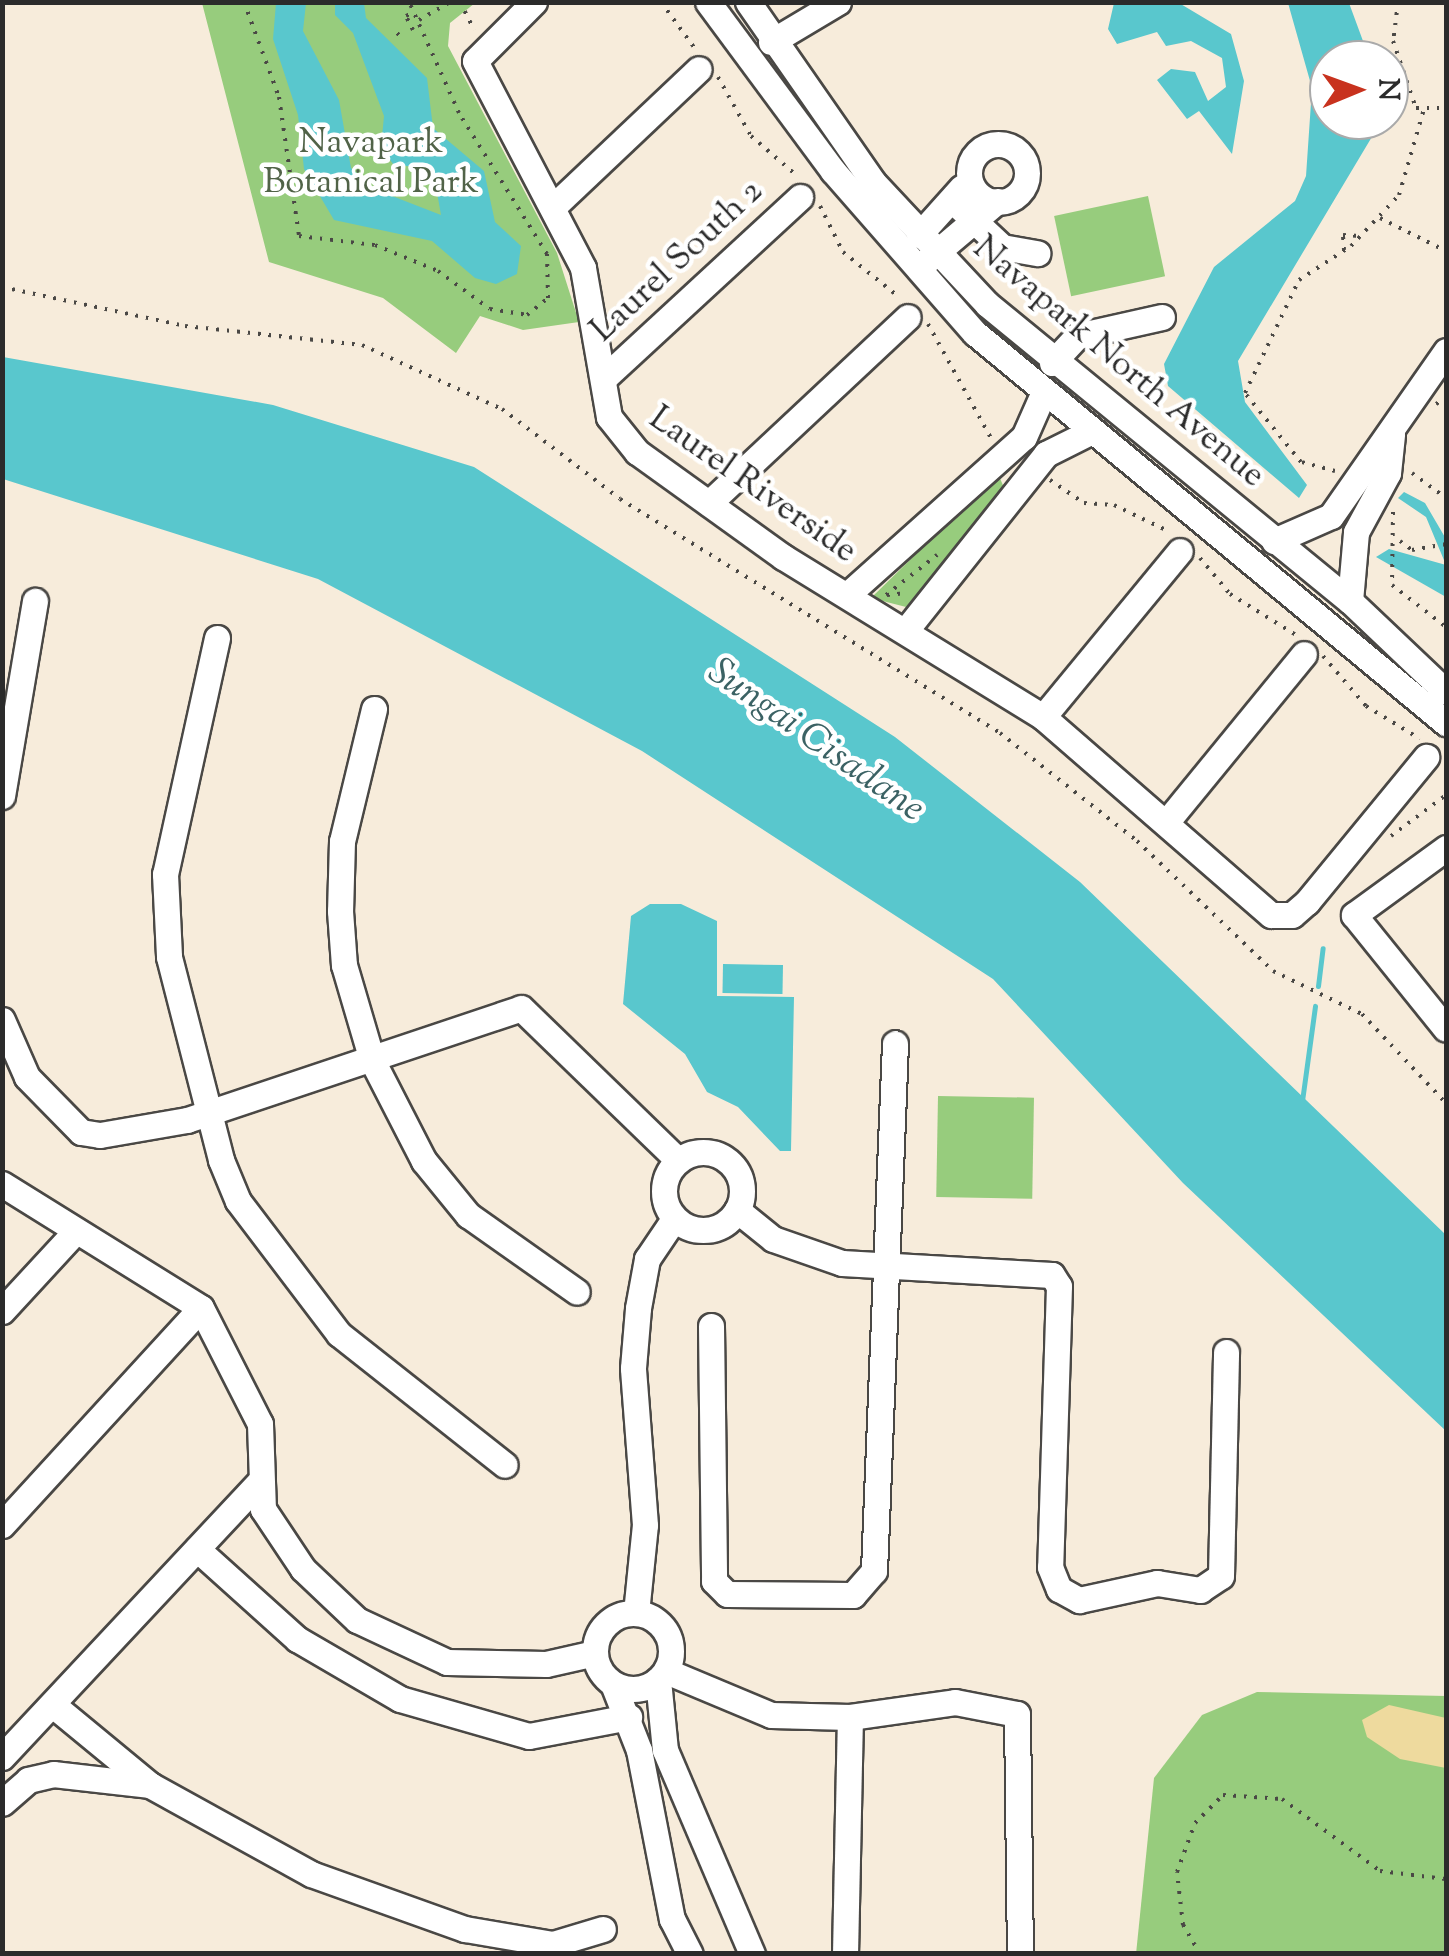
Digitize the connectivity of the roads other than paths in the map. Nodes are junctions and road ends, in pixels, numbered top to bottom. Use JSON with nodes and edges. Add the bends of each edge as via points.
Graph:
{"nodes":[{"id":1,"x":534,"y":2,"type":"edge"},
{"id":2,"x":708,"y":2,"type":"edge"},
{"id":3,"x":748,"y":2,"type":"edge"},
{"id":4,"x":838,"y":2,"type":"edge"},
{"id":5,"x":770,"y":42,"type":"junction"},
{"id":6,"x":699,"y":69,"type":"dead end"},
{"id":7,"x":971,"y":176,"type":"junction"},
{"id":8,"x":805,"y":192,"type":"road end"},
{"id":9,"x":952,"y":200,"type":"junction"},
{"id":10,"x":998,"y":201,"type":"junction"},
{"id":11,"x":554,"y":206,"type":"junction"},
{"id":12,"x":972,"y":221,"type":"junction"},
{"id":13,"x":924,"y":253,"type":"junction"},
{"id":14,"x":1037,"y":253,"type":"dead end"},
{"id":15,"x":909,"y":310,"type":"road end"},
{"id":16,"x":1162,"y":317,"type":"dead end"},
{"id":17,"x":1446,"y":352,"type":"edge"},
{"id":18,"x":1052,"y":363,"type":"junction"},
{"id":19,"x":604,"y":378,"type":"junction"},
{"id":20,"x":1044,"y":394,"type":"junction"},
{"id":21,"x":1393,"y":429,"type":"junction"},
{"id":22,"x":1090,"y":432,"type":"junction"},
{"id":23,"x":1000,"y":461,"type":"junction"},
{"id":24,"x":1025,"y":482,"type":"junction"},
{"id":25,"x":708,"y":503,"type":"junction"},
{"id":26,"x":1331,"y":516,"type":"junction"},
{"id":27,"x":1356,"y":532,"type":"junction"},
{"id":28,"x":1274,"y":541,"type":"junction"},
{"id":29,"x":1181,"y":545,"type":"road end"},
{"id":30,"x":847,"y":596,"type":"junction"},
{"id":31,"x":1350,"y":600,"type":"junction"},
{"id":32,"x":35,"y":601,"type":"dead end"},
{"id":33,"x":906,"y":630,"type":"junction"},
{"id":34,"x":217,"y":638,"type":"dead end"},
{"id":35,"x":1304,"y":654,"type":"dead end"},
{"id":36,"x":1446,"y":692,"type":"edge"},
{"id":37,"x":374,"y":709,"type":"dead end"},
{"id":38,"x":1043,"y":718,"type":"junction"},
{"id":39,"x":1446,"y":723,"type":"edge"},
{"id":40,"x":1429,"y":753,"type":"road end"},
{"id":41,"x":2,"y":796,"type":"edge"},
{"id":42,"x":1169,"y":819,"type":"junction"},
{"id":43,"x":1446,"y":848,"type":"edge"},
{"id":44,"x":2,"y":1020,"type":"edge"},
{"id":45,"x":1446,"y":1029,"type":"edge"},
{"id":46,"x":895,"y":1043,"type":"dead end"},
{"id":47,"x":372,"y":1060,"type":"junction"},
{"id":48,"x":207,"y":1113,"type":"junction"},
{"id":49,"x":678,"y":1160,"type":"junction"},
{"id":50,"x":2,"y":1184,"type":"edge"},
{"id":51,"x":738,"y":1210,"type":"junction"},
{"id":52,"x":674,"y":1219,"type":"junction"},
{"id":53,"x":75,"y":1232,"type":"junction"},
{"id":54,"x":890,"y":1270,"type":"junction"},
{"id":55,"x":578,"y":1292,"type":"dead end"},
{"id":56,"x":201,"y":1308,"type":"junction"},
{"id":57,"x":2,"y":1311,"type":"edge"},
{"id":58,"x":711,"y":1326,"type":"dead end"},
{"id":59,"x":1226,"y":1352,"type":"dead end"},
{"id":60,"x":505,"y":1465,"type":"dead end"},
{"id":61,"x":262,"y":1480,"type":"junction"},
{"id":62,"x":2,"y":1524,"type":"edge"},
{"id":63,"x":196,"y":1549,"type":"junction"},
{"id":64,"x":636,"y":1612,"type":"junction"},
{"id":65,"x":595,"y":1653,"type":"junction"},
{"id":66,"x":662,"y":1675,"type":"junction"},
{"id":67,"x":613,"y":1684,"type":"junction"},
{"id":68,"x":53,"y":1706,"type":"junction"},
{"id":69,"x":629,"y":1717,"type":"junction"},
{"id":70,"x":850,"y":1717,"type":"junction"},
{"id":71,"x":2,"y":1757,"type":"edge"},
{"id":72,"x":150,"y":1785,"type":"junction"},
{"id":73,"x":2,"y":1803,"type":"edge"},
{"id":74,"x":603,"y":1929,"type":"dead end"},
{"id":75,"x":690,"y":1954,"type":"edge"},
{"id":76,"x":752,"y":1954,"type":"edge"},
{"id":77,"x":846,"y":1954,"type":"edge"},
{"id":78,"x":1020,"y":1954,"type":"edge"}],
"edges":[{"from":1,"to":11,"type":"street","name":"Laurel Riverside","via":[[484,47],[479,72]]},
{"from":2,"to":13,"type":"street","name":"Navapark North Avenue"},
{"from":3,"to":5,"type":"street","name":"Navapark North Avenue"},
{"from":4,"to":5,"type":"street"},
{"from":5,"to":13,"type":"street","name":"Navapark North Avenue"},
{"from":6,"to":11,"type":"street"},
{"from":7,"to":9,"type":"street"},
{"from":7,"to":10,"type":"street"},
{"from":7,"to":10,"type":"street","via":[[972,148],[996,144],[1018,156],[1025,197]]},
{"from":8,"to":19,"type":"street","name":"Laurel South 2"},
{"from":9,"to":12,"type":"street"},
{"from":9,"to":13,"type":"street"},
{"from":10,"to":12,"type":"street"},
{"from":11,"to":19,"type":"street","name":"Laurel Riverside","via":[[583,268]]},
{"from":12,"to":13,"type":"street"},
{"from":12,"to":14,"type":"street","via":[[1002,247]]},
{"from":13,"to":18,"type":"street","name":"Navapark North Avenue"},
{"from":13,"to":20,"type":"street"},
{"from":15,"to":25,"type":"street"},
{"from":16,"to":18,"type":"street","via":[[1077,336]]},
{"from":17,"to":21,"type":"street"},
{"from":18,"to":28,"type":"street","name":"Navapark North Avenue"},
{"from":19,"to":25,"type":"street","name":"Laurel Riverside","via":[[618,436]]},
{"from":20,"to":22,"type":"street"},
{"from":20,"to":23,"type":"street","name":"Laurel Riverside"},
{"from":21,"to":26,"type":"street"},
{"from":21,"to":27,"type":"street","via":[[1388,473]]},
{"from":22,"to":24,"type":"street","via":[[1046,454]]},
{"from":22,"to":39,"type":"street"},
{"from":23,"to":24,"type":"street"},
{"from":23,"to":30,"type":"street","name":"Laurel Riverside","via":[[980,468]]},
{"from":24,"to":33,"type":"street"},
{"from":25,"to":30,"type":"street","name":"Laurel Riverside"},
{"from":26,"to":27,"type":"street"},
{"from":26,"to":28,"type":"street"},
{"from":27,"to":31,"type":"street"},
{"from":28,"to":31,"type":"street","name":"Navapark North Avenue"},
{"from":29,"to":38,"type":"street"},
{"from":30,"to":33,"type":"street","name":"Laurel Riverside"},
{"from":31,"to":36,"type":"street","name":"Navapark North Avenue"},
{"from":32,"to":41,"type":"street"},
{"from":33,"to":38,"type":"street","name":"Laurel Riverside"},
{"from":34,"to":48,"type":"street","via":[[165,874],[170,957]]},
{"from":35,"to":42,"type":"street"},
{"from":37,"to":47,"type":"street","via":[[342,842],[340,892],[344,965]]},
{"from":38,"to":42,"type":"street","name":"Laurel Riverside"},
{"from":40,"to":42,"type":"street","name":"Laurel Riverside","via":[[1292,915],[1272,915]]},
{"from":43,"to":45,"type":"street","via":[[1357,906],[1368,938]]},
{"from":44,"to":48,"type":"street","via":[[27,1077],[81,1132]]},
{"from":46,"to":54,"type":"street"},
{"from":47,"to":48,"type":"street"},
{"from":47,"to":49,"type":"street","via":[[521,1008]]},
{"from":47,"to":55,"type":"street","via":[[424,1161],[468,1215],[531,1268]]},
{"from":48,"to":60,"type":"street","via":[[238,1200],[294,1282],[339,1334]]},
{"from":49,"to":51,"type":"street","via":[[704,1152],[728,1161],[742,1184]]},
{"from":49,"to":52,"type":"street","via":[[664,1183]]},
{"from":50,"to":53,"type":"street"},
{"from":51,"to":52,"type":"street","via":[[708,1231]]},
{"from":51,"to":54,"type":"street","via":[[797,1250]]},
{"from":52,"to":64,"type":"street","via":[[647,1260],[638,1308],[633,1368],[645,1525]]},
{"from":53,"to":56,"type":"street","via":[[131,1258]]},
{"from":53,"to":57,"type":"street"},
{"from":54,"to":58,"type":"street","via":[[874,1571],[853,1595],[720,1591],[710,1570]]},
{"from":54,"to":59,"type":"street","via":[[1040,1270],[1059,1286],[1050,1567],[1059,1589],[1078,1600],[1157,1583],[1200,1590],[1221,1576]]},
{"from":56,"to":61,"type":"street","via":[[260,1424]]},
{"from":56,"to":62,"type":"street"},
{"from":61,"to":63,"type":"street"},
{"from":61,"to":65,"type":"street","via":[[262,1508],[303,1569],[400,1647],[487,1664]]},
{"from":63,"to":68,"type":"street"},
{"from":63,"to":69,"type":"street","via":[[297,1639],[400,1699],[529,1736]]},
{"from":64,"to":65,"type":"street","via":[[602,1628]]},
{"from":64,"to":66,"type":"street","via":[[668,1634]]},
{"from":65,"to":67,"type":"street"},
{"from":66,"to":67,"type":"street","via":[[636,1690]]},
{"from":66,"to":70,"type":"street","via":[[772,1715]]},
{"from":66,"to":76,"type":"street","via":[[676,1781],[720,1862]]},
{"from":67,"to":69,"type":"street"},
{"from":68,"to":71,"type":"street"},
{"from":68,"to":72,"type":"street"},
{"from":69,"to":75,"type":"street","via":[[672,1919]]},
{"from":70,"to":77,"type":"street"},
{"from":70,"to":78,"type":"street","via":[[924,1702],[1017,1714]]},
{"from":72,"to":73,"type":"street","via":[[53,1774],[28,1780]]},
{"from":72,"to":74,"type":"street","via":[[311,1874],[465,1929],[554,1944]]}]}
